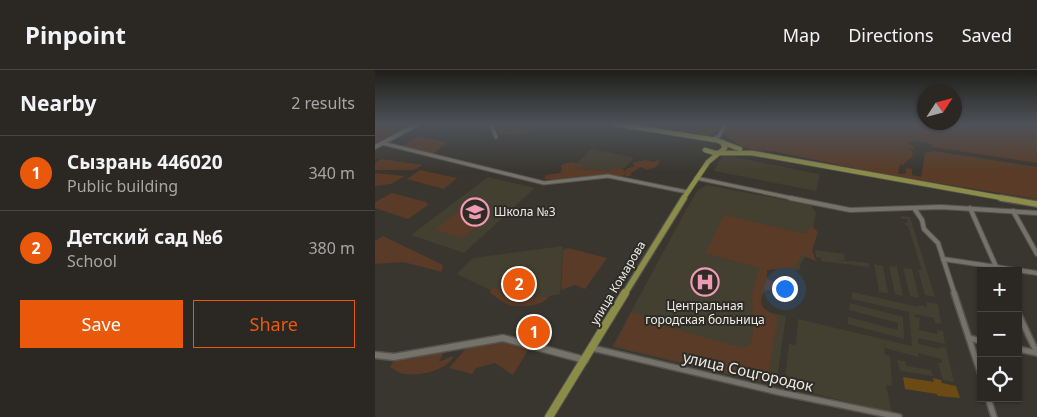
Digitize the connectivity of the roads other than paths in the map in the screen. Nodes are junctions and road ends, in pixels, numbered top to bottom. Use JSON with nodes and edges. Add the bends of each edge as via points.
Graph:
{"nodes":[{"id":1,"x":387,"y":140,"type":"edge"},
{"id":2,"x":712,"y":140,"type":"joint"},
{"id":3,"x":722,"y":142,"type":"junction"},
{"id":4,"x":382,"y":143,"type":"junction"},
{"id":5,"x":375,"y":147,"type":"edge"},
{"id":6,"x":705,"y":150,"type":"junction"},
{"id":7,"x":722,"y":152,"type":"junction"},
{"id":8,"x":752,"y":153,"type":"junction"},
{"id":9,"x":707,"y":162,"type":"junction"},
{"id":10,"x":696,"y":178,"type":"junction"},
{"id":11,"x":687,"y":192,"type":"junction"},
{"id":12,"x":1037,"y":204,"type":"edge"},
{"id":13,"x":914,"y":208,"type":"junction"},
{"id":14,"x":970,"y":208,"type":"junction"},
{"id":15,"x":1013,"y":211,"type":"junction"},
{"id":16,"x":1037,"y":213,"type":"edge"},
{"id":17,"x":1037,"y":254,"type":"edge"},
{"id":18,"x":943,"y":259,"type":"junction"},
{"id":19,"x":986,"y":267,"type":"edge"},
{"id":20,"x":996,"y":267,"type":"edge"},
{"id":21,"x":1022,"y":272,"type":"edge"},
{"id":22,"x":1037,"y":273,"type":"edge"},
{"id":23,"x":1022,"y":321,"type":"edge"},
{"id":24,"x":969,"y":338,"type":"junction"},
{"id":25,"x":977,"y":340,"type":"edge"},
{"id":26,"x":592,"y":348,"type":"junction"},
{"id":27,"x":1022,"y":350,"type":"edge"},
{"id":28,"x":1037,"y":353,"type":"edge"},
{"id":29,"x":375,"y":356,"type":"edge"},
{"id":30,"x":585,"y":360,"type":"junction"},
{"id":31,"x":977,"y":363,"type":"edge"},
{"id":32,"x":989,"y":402,"type":"edge"},
{"id":33,"x":549,"y":417,"type":"edge"},
{"id":34,"x":899,"y":417,"type":"edge"},
{"id":35,"x":994,"y":417,"type":"edge"}],
"edges":[{"from":1,"to":4,"type":"street"},
{"from":2,"to":3,"type":"main road"},
{"from":2,"to":6,"type":"main road","via":[[702,146]]},
{"from":3,"to":7,"type":"main road","via":[[726,147]]},
{"from":3,"to":8,"type":"main road"},
{"from":4,"to":5,"type":"street"},
{"from":4,"to":11,"type":"street","via":[[544,183],[608,176]]},
{"from":6,"to":7,"type":"main road"},
{"from":6,"to":9,"type":"main road"},
{"from":7,"to":8,"type":"main road"},
{"from":7,"to":9,"type":"main road"},
{"from":8,"to":12,"type":"main road"},
{"from":9,"to":10,"type":"main road","name":"улица Комарова"},
{"from":10,"to":11,"type":"main road","name":"улица Комарова"},
{"from":10,"to":13,"type":"street","via":[[850,210]]},
{"from":11,"to":26,"type":"main road","name":"улица Комарова"},
{"from":13,"to":14,"type":"street"},
{"from":13,"to":18,"type":"street","via":[[924,229],[938,243]]},
{"from":14,"to":15,"type":"street"},
{"from":14,"to":20,"type":"street"},
{"from":15,"to":16,"type":"street"},
{"from":15,"to":17,"type":"street"},
{"from":18,"to":19,"type":"street"},
{"from":18,"to":24,"type":"street"},
{"from":21,"to":22,"type":"street"},
{"from":23,"to":28,"type":"street"},
{"from":24,"to":25,"type":"street"},
{"from":24,"to":31,"type":"street"},
{"from":26,"to":30,"type":"main road","name":"улица Комарова"},
{"from":26,"to":34,"type":"street","name":"улица Соцгородок"},
{"from":27,"to":28,"type":"street"},
{"from":29,"to":30,"type":"street","via":[[394,358],[503,338]]},
{"from":30,"to":33,"type":"main road","name":"улица Комарова"},
{"from":32,"to":35,"type":"street"}]}
